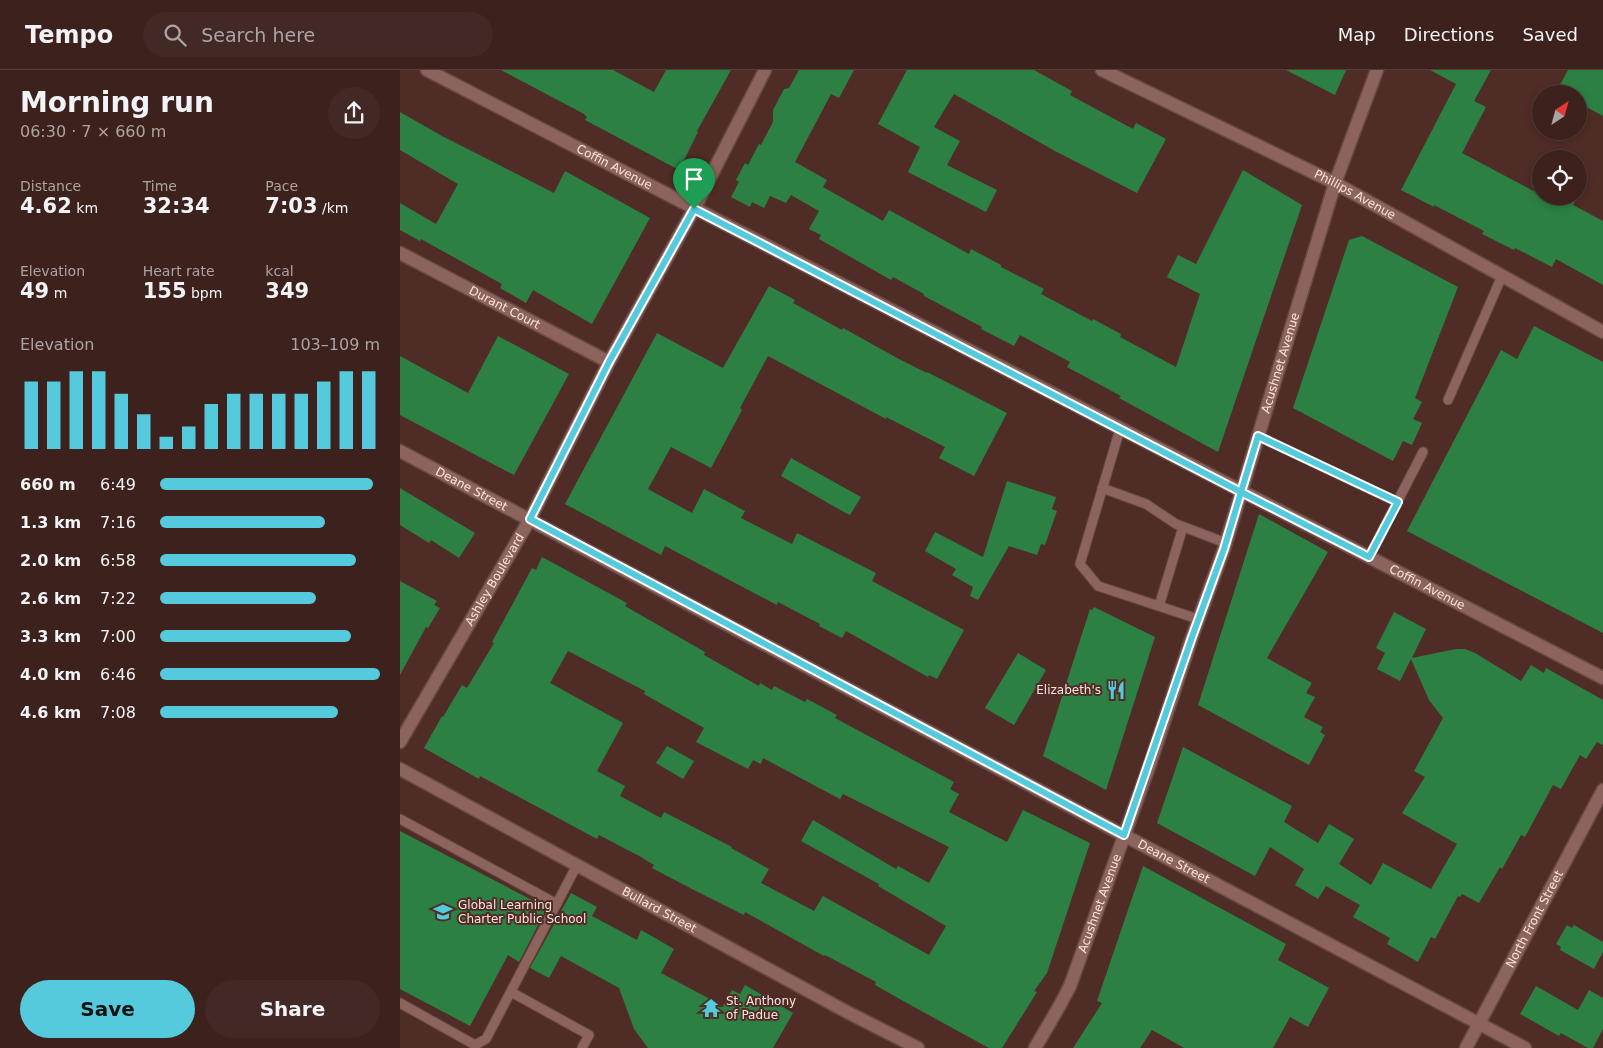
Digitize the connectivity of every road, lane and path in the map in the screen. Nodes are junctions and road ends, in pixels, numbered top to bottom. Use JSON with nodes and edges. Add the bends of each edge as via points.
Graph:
{"nodes":[{"id":1,"x":765,"y":70,"type":"edge"},
{"id":2,"x":1102,"y":70,"type":"edge"},
{"id":3,"x":1377,"y":70,"type":"edge"},
{"id":4,"x":434,"y":72,"type":"edge"},
{"id":5,"x":1335,"y":183,"type":"junction"},
{"id":6,"x":694,"y":209,"type":"junction"},
{"id":7,"x":400,"y":253,"type":"edge"},
{"id":8,"x":1502,"y":276,"type":"junction"},
{"id":9,"x":1603,"y":332,"type":"edge"},
{"id":10,"x":609,"y":362,"type":"junction"},
{"id":11,"x":1448,"y":400,"type":"dead end"},
{"id":12,"x":1120,"y":429,"type":"junction"},
{"id":13,"x":1258,"y":436,"type":"junction"},
{"id":14,"x":400,"y":451,"type":"edge"},
{"id":15,"x":1423,"y":452,"type":"dead end"},
{"id":16,"x":1102,"y":488,"type":"junction"},
{"id":17,"x":1241,"y":492,"type":"junction"},
{"id":18,"x":1398,"y":502,"type":"junction"},
{"id":19,"x":530,"y":519,"type":"junction"},
{"id":20,"x":1183,"y":527,"type":"junction"},
{"id":21,"x":1226,"y":543,"type":"junction"},
{"id":22,"x":1369,"y":557,"type":"junction"},
{"id":23,"x":1159,"y":606,"type":"junction"},
{"id":24,"x":1198,"y":619,"type":"junction"},
{"id":25,"x":1603,"y":678,"type":"edge"},
{"id":26,"x":400,"y":742,"type":"edge"},
{"id":27,"x":400,"y":770,"type":"edge"},
{"id":28,"x":1603,"y":790,"type":"edge"},
{"id":29,"x":400,"y":819,"type":"edge"},
{"id":30,"x":1124,"y":835,"type":"junction"},
{"id":31,"x":577,"y":865,"type":"junction"},
{"id":32,"x":557,"y":904,"type":"junction"},
{"id":33,"x":511,"y":992,"type":"junction"},
{"id":34,"x":400,"y":1003,"type":"edge"},
{"id":35,"x":1479,"y":1024,"type":"junction"},
{"id":36,"x":582,"y":1048,"type":"edge"},
{"id":37,"x":918,"y":1048,"type":"edge"},
{"id":38,"x":1035,"y":1048,"type":"edge"},
{"id":39,"x":1466,"y":1048,"type":"edge"},
{"id":40,"x":1525,"y":1048,"type":"edge"}],
"edges":[{"from":1,"to":6,"type":"main road","name":"Ashley Boulevard"},
{"from":2,"to":5,"type":"main road","name":"Phillips Avenue"},
{"from":3,"to":5,"type":"main road","name":"Acushnet Avenue"},
{"from":4,"to":6,"type":"main road","name":"Coffin Avenue"},
{"from":5,"to":8,"type":"main road","name":"Phillips Avenue"},
{"from":5,"to":13,"type":"main road","name":"Acushnet Avenue"},
{"from":6,"to":10,"type":"main road","name":"Ashley Boulevard"},
{"from":6,"to":12,"type":"main road","name":"Coffin Avenue"},
{"from":7,"to":10,"type":"main road","name":"Durant Court"},
{"from":8,"to":9,"type":"main road","name":"Phillips Avenue"},
{"from":8,"to":11,"type":"lane"},
{"from":10,"to":19,"type":"main road","name":"Ashley Boulevard"},
{"from":12,"to":16,"type":"lane"},
{"from":12,"to":17,"type":"main road","name":"Coffin Avenue"},
{"from":13,"to":17,"type":"main road","name":"Acushnet Avenue"},
{"from":13,"to":18,"type":"lane"},
{"from":14,"to":19,"type":"main road","name":"Deane Street"},
{"from":15,"to":18,"type":"lane"},
{"from":16,"to":20,"type":"lane","via":[[1146,504]]},
{"from":16,"to":23,"type":"lane","via":[[1080,564],[1098,586]]},
{"from":17,"to":21,"type":"main road","name":"Acushnet Avenue"},
{"from":17,"to":22,"type":"main road","name":"Coffin Avenue"},
{"from":18,"to":22,"type":"lane"},
{"from":19,"to":26,"type":"main road","name":"Ashley Boulevard"},
{"from":19,"to":30,"type":"main road","name":"Deane Street"},
{"from":20,"to":21,"type":"lane"},
{"from":20,"to":23,"type":"lane"},
{"from":21,"to":24,"type":"main road","name":"Acushnet Avenue"},
{"from":22,"to":25,"type":"main road","name":"Coffin Avenue"},
{"from":23,"to":24,"type":"lane"},
{"from":24,"to":30,"type":"main road","name":"Acushnet Avenue"},
{"from":27,"to":31,"type":"main road","name":"Bullard Street"},
{"from":28,"to":35,"type":"main road","name":"North Front Street"},
{"from":29,"to":32,"type":"lane"},
{"from":30,"to":35,"type":"main road","name":"Deane Street"},
{"from":30,"to":38,"type":"main road","name":"Acushnet Avenue","via":[[1070,986]]},
{"from":31,"to":32,"type":"lane"},
{"from":31,"to":37,"type":"main road","name":"Bullard Street"},
{"from":32,"to":33,"type":"lane"},
{"from":33,"to":34,"type":"lane","via":[[486,1039],[475,1045]]},
{"from":33,"to":36,"type":"lane","via":[[589,1036]]},
{"from":35,"to":39,"type":"main road","name":"North Front Street"},
{"from":35,"to":40,"type":"main road","name":"Deane Street"}]}
